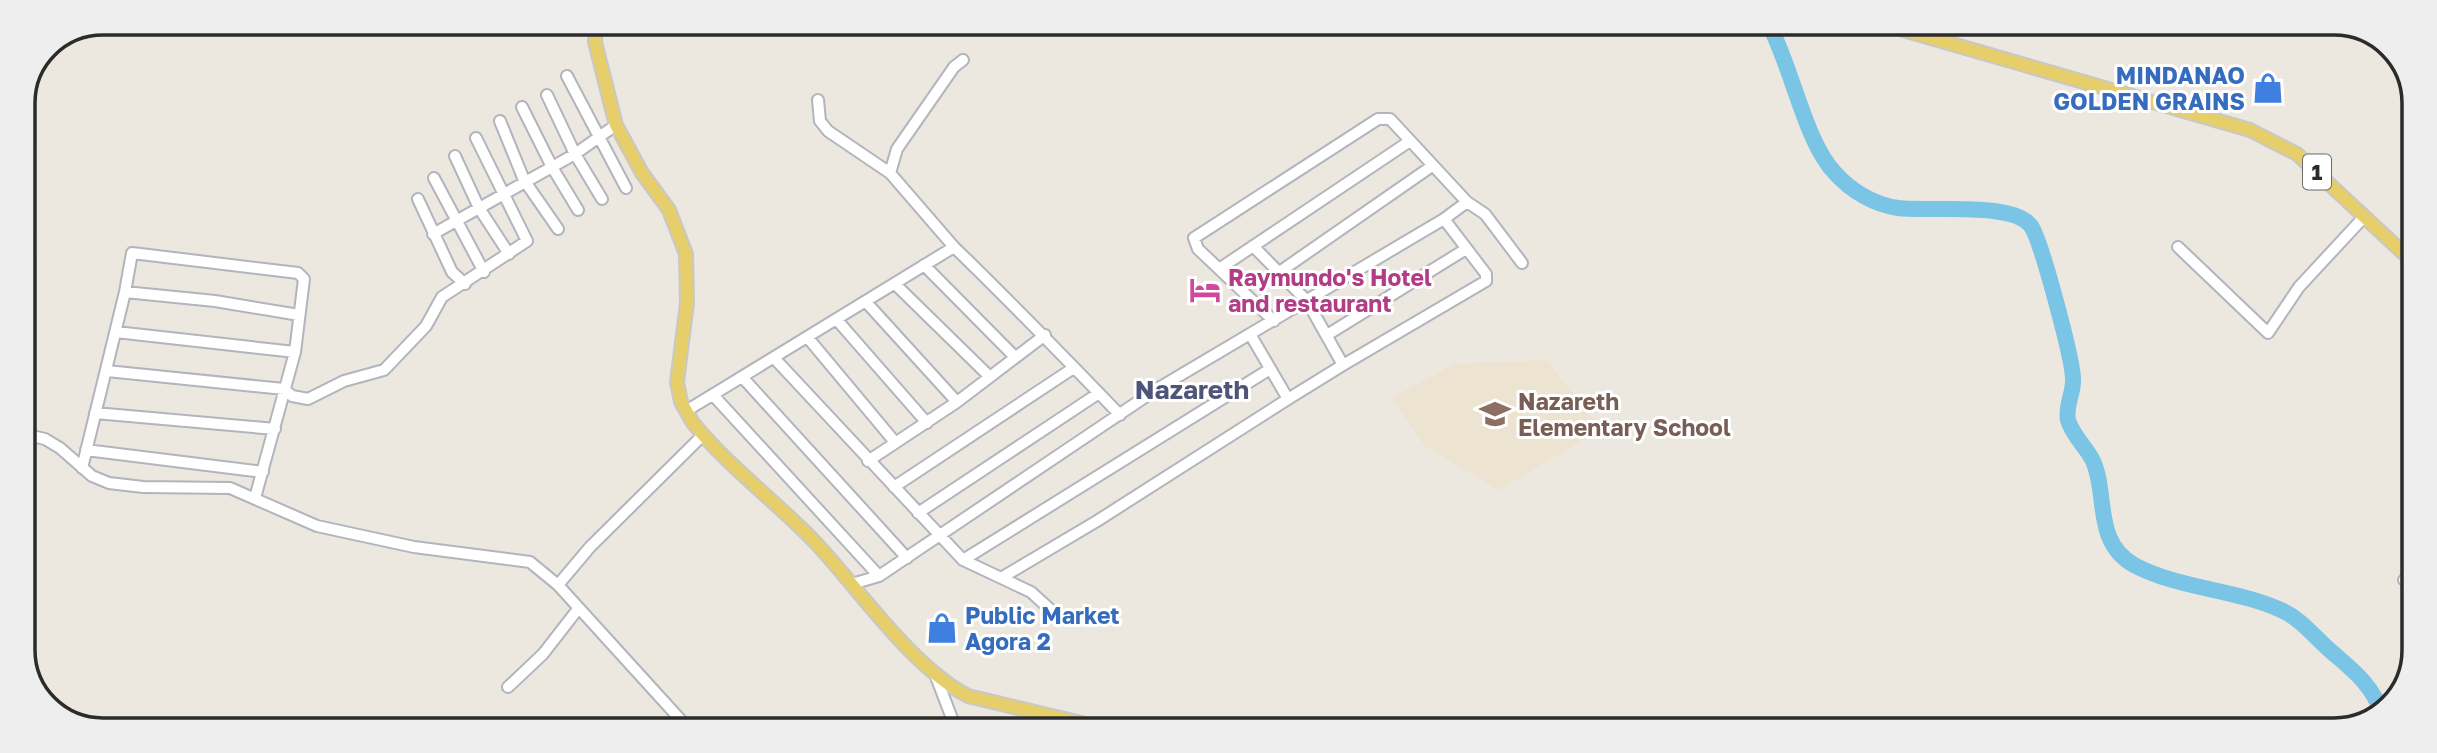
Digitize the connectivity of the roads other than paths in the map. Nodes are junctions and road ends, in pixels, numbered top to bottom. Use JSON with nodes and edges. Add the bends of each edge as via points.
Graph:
{"nodes":[{"id":1,"x":595,"y":35,"type":"edge"},
{"id":2,"x":1920,"y":35,"type":"edge"},
{"id":3,"x":963,"y":60,"type":"dead end"},
{"id":4,"x":567,"y":76,"type":"dead end"},
{"id":5,"x":547,"y":95,"type":"dead end"},
{"id":6,"x":818,"y":100,"type":"dead end"},
{"id":7,"x":522,"y":107,"type":"dead end"},
{"id":8,"x":500,"y":121,"type":"dead end"},
{"id":9,"x":616,"y":125,"type":"junction"},
{"id":10,"x":599,"y":137,"type":"junction"},
{"id":11,"x":476,"y":138,"type":"dead end"},
{"id":12,"x":1410,"y":141,"type":"junction"},
{"id":13,"x":575,"y":154,"type":"junction"},
{"id":14,"x":455,"y":156,"type":"dead end"},
{"id":15,"x":1432,"y":166,"type":"junction"},
{"id":16,"x":552,"y":167,"type":"junction"},
{"id":17,"x":890,"y":173,"type":"junction"},
{"id":18,"x":434,"y":178,"type":"dead end"},
{"id":19,"x":524,"y":180,"type":"junction"},
{"id":20,"x":626,"y":188,"type":"dead end"},
{"id":21,"x":503,"y":197,"type":"junction"},
{"id":22,"x":418,"y":199,"type":"dead end"},
{"id":23,"x":602,"y":199,"type":"dead end"},
{"id":24,"x":1467,"y":202,"type":"junction"},
{"id":25,"x":479,"y":208,"type":"junction"},
{"id":26,"x":578,"y":210,"type":"dead end"},
{"id":27,"x":2363,"y":218,"type":"junction"},
{"id":28,"x":1444,"y":219,"type":"junction"},
{"id":29,"x":456,"y":223,"type":"junction"},
{"id":30,"x":558,"y":229,"type":"dead end"},
{"id":31,"x":433,"y":234,"type":"junction"},
{"id":32,"x":1253,"y":246,"type":"junction"},
{"id":33,"x":954,"y":247,"type":"junction"},
{"id":34,"x":2179,"y":247,"type":"dead end"},
{"id":35,"x":1466,"y":249,"type":"junction"},
{"id":36,"x":2402,"y":252,"type":"edge"},
{"id":37,"x":509,"y":254,"type":"junction"},
{"id":38,"x":1522,"y":263,"type":"dead end"},
{"id":39,"x":924,"y":265,"type":"junction"},
{"id":40,"x":1219,"y":269,"type":"junction"},
{"id":41,"x":484,"y":272,"type":"junction"},
{"id":42,"x":1278,"y":274,"type":"junction"},
{"id":43,"x":465,"y":284,"type":"junction"},
{"id":44,"x":895,"y":284,"type":"junction"},
{"id":45,"x":125,"y":292,"type":"junction"},
{"id":46,"x":1307,"y":301,"type":"junction"},
{"id":47,"x":866,"y":302,"type":"junction"},
{"id":48,"x":299,"y":315,"type":"junction"},
{"id":49,"x":837,"y":320,"type":"junction"},
{"id":50,"x":1274,"y":321,"type":"junction"},
{"id":51,"x":116,"y":332,"type":"junction"},
{"id":52,"x":1250,"y":334,"type":"junction"},
{"id":53,"x":1045,"y":335,"type":"junction"},
{"id":54,"x":1327,"y":335,"type":"junction"},
{"id":55,"x":808,"y":338,"type":"junction"},
{"id":56,"x":295,"y":352,"type":"junction"},
{"id":57,"x":1014,"y":356,"type":"junction"},
{"id":58,"x":775,"y":359,"type":"junction"},
{"id":59,"x":1343,"y":365,"type":"junction"},
{"id":60,"x":1072,"y":369,"type":"junction"},
{"id":61,"x":1269,"y":369,"type":"junction"},
{"id":62,"x":107,"y":371,"type":"junction"},
{"id":63,"x":989,"y":376,"type":"junction"},
{"id":64,"x":743,"y":378,"type":"junction"},
{"id":65,"x":284,"y":389,"type":"junction"},
{"id":66,"x":1099,"y":393,"type":"junction"},
{"id":67,"x":713,"y":395,"type":"junction"},
{"id":68,"x":1288,"y":399,"type":"junction"},
{"id":69,"x":957,"y":402,"type":"junction"},
{"id":70,"x":686,"y":411,"type":"junction"},
{"id":71,"x":95,"y":413,"type":"junction"},
{"id":72,"x":1120,"y":415,"type":"junction"},
{"id":73,"x":927,"y":423,"type":"junction"},
{"id":74,"x":275,"y":429,"type":"junction"},
{"id":75,"x":703,"y":435,"type":"junction"},
{"id":76,"x":35,"y":437,"type":"edge"},
{"id":77,"x":894,"y":441,"type":"junction"},
{"id":78,"x":86,"y":450,"type":"junction"},
{"id":79,"x":868,"y":461,"type":"junction"},
{"id":80,"x":82,"y":468,"type":"junction"},
{"id":81,"x":263,"y":472,"type":"junction"},
{"id":82,"x":894,"y":487,"type":"junction"},
{"id":83,"x":255,"y":498,"type":"junction"},
{"id":84,"x":918,"y":513,"type":"junction"},
{"id":85,"x":939,"y":533,"type":"junction"},
{"id":86,"x":907,"y":558,"type":"junction"},
{"id":87,"x":963,"y":561,"type":"junction"},
{"id":88,"x":879,"y":576,"type":"junction"},
{"id":89,"x":1001,"y":578,"type":"junction"},
{"id":90,"x":852,"y":584,"type":"junction"},
{"id":91,"x":558,"y":585,"type":"junction"},
{"id":92,"x":578,"y":609,"type":"junction"},
{"id":93,"x":1053,"y":612,"type":"dead end"},
{"id":94,"x":934,"y":671,"type":"junction"},
{"id":95,"x":508,"y":687,"type":"dead end"},
{"id":96,"x":679,"y":718,"type":"edge"},
{"id":97,"x":952,"y":718,"type":"edge"},
{"id":98,"x":1060,"y":718,"type":"edge"}],
"edges":[{"from":1,"to":9,"type":"main road"},
{"from":2,"to":27,"type":"main road","number":"1","via":[[2250,130],[2297,154]]},
{"from":3,"to":17,"type":"street","via":[[897,149]]},
{"from":4,"to":10,"type":"street"},
{"from":5,"to":13,"type":"street"},
{"from":6,"to":17,"type":"street","via":[[820,121],[828,131]]},
{"from":7,"to":16,"type":"street"},
{"from":8,"to":19,"type":"street"},
{"from":9,"to":10,"type":"street"},
{"from":9,"to":70,"type":"main road","via":[[669,211],[686,254],[687,303],[677,382]]},
{"from":10,"to":13,"type":"street"},
{"from":10,"to":20,"type":"street"},
{"from":11,"to":21,"type":"street"},
{"from":12,"to":15,"type":"street"},
{"from":12,"to":32,"type":"street"},
{"from":12,"to":40,"type":"street","via":[[1390,119],[1378,119],[1197,234],[1195,245]]},
{"from":13,"to":16,"type":"street"},
{"from":13,"to":23,"type":"street"},
{"from":14,"to":25,"type":"street"},
{"from":15,"to":24,"type":"street"},
{"from":15,"to":42,"type":"street"},
{"from":16,"to":19,"type":"street"},
{"from":16,"to":26,"type":"street"},
{"from":17,"to":33,"type":"street"},
{"from":18,"to":29,"type":"street"},
{"from":19,"to":21,"type":"street"},
{"from":19,"to":30,"type":"street"},
{"from":21,"to":25,"type":"street"},
{"from":21,"to":37,"type":"street","via":[[527,241]]},
{"from":22,"to":31,"type":"street"},
{"from":24,"to":28,"type":"street"},
{"from":24,"to":38,"type":"street","via":[[1485,214]]},
{"from":25,"to":29,"type":"street"},
{"from":25,"to":37,"type":"street"},
{"from":27,"to":34,"type":"street","via":[[2299,287],[2268,333]]},
{"from":27,"to":36,"type":"main road","number":"1"},
{"from":28,"to":35,"type":"street"},
{"from":28,"to":46,"type":"street"},
{"from":29,"to":31,"type":"street"},
{"from":29,"to":41,"type":"street"},
{"from":31,"to":43,"type":"street","via":[[452,272]]},
{"from":32,"to":40,"type":"street"},
{"from":32,"to":42,"type":"street"},
{"from":33,"to":39,"type":"street"},
{"from":33,"to":53,"type":"street"},
{"from":35,"to":54,"type":"street"},
{"from":35,"to":59,"type":"street","via":[[1486,274],[1486,281]]},
{"from":37,"to":41,"type":"street"},
{"from":39,"to":44,"type":"street"},
{"from":39,"to":57,"type":"street"},
{"from":40,"to":50,"type":"street"},
{"from":41,"to":43,"type":"street"},
{"from":42,"to":46,"type":"street"},
{"from":43,"to":65,"type":"street","via":[[442,297],[426,326],[384,370],[344,381],[308,399]]},
{"from":44,"to":47,"type":"street"},
{"from":44,"to":63,"type":"street"},
{"from":45,"to":48,"type":"street"},
{"from":45,"to":48,"type":"street","via":[[132,253],[286,271],[304,279]]},
{"from":45,"to":51,"type":"street"},
{"from":46,"to":50,"type":"street"},
{"from":46,"to":54,"type":"street"},
{"from":47,"to":49,"type":"street"},
{"from":47,"to":69,"type":"street"},
{"from":48,"to":56,"type":"street"},
{"from":49,"to":55,"type":"street"},
{"from":49,"to":73,"type":"street"},
{"from":50,"to":52,"type":"street"},
{"from":51,"to":56,"type":"street"},
{"from":51,"to":62,"type":"street"},
{"from":52,"to":61,"type":"street"},
{"from":52,"to":72,"type":"street"},
{"from":53,"to":57,"type":"street"},
{"from":53,"to":60,"type":"street"},
{"from":54,"to":59,"type":"street"},
{"from":55,"to":58,"type":"street"},
{"from":55,"to":77,"type":"street"},
{"from":56,"to":65,"type":"street"},
{"from":57,"to":63,"type":"street"},
{"from":58,"to":64,"type":"street"},
{"from":58,"to":79,"type":"street"},
{"from":59,"to":68,"type":"street"},
{"from":60,"to":66,"type":"street"},
{"from":60,"to":82,"type":"street"},
{"from":61,"to":68,"type":"street"},
{"from":61,"to":87,"type":"street"},
{"from":62,"to":65,"type":"street"},
{"from":62,"to":71,"type":"street"},
{"from":63,"to":69,"type":"street"},
{"from":64,"to":67,"type":"street"},
{"from":64,"to":86,"type":"street"},
{"from":65,"to":74,"type":"street"},
{"from":66,"to":72,"type":"street"},
{"from":66,"to":84,"type":"street"},
{"from":67,"to":70,"type":"street"},
{"from":67,"to":88,"type":"street"},
{"from":68,"to":89,"type":"street"},
{"from":69,"to":73,"type":"street"},
{"from":70,"to":75,"type":"main road"},
{"from":71,"to":74,"type":"street"},
{"from":71,"to":78,"type":"street"},
{"from":72,"to":85,"type":"street"},
{"from":73,"to":77,"type":"street"},
{"from":74,"to":81,"type":"street"},
{"from":75,"to":90,"type":"main road","via":[[787,514]]},
{"from":75,"to":91,"type":"street"},
{"from":76,"to":80,"type":"street","via":[[60,448]]},
{"from":77,"to":79,"type":"street"},
{"from":78,"to":80,"type":"street"},
{"from":78,"to":81,"type":"street"},
{"from":79,"to":82,"type":"street"},
{"from":80,"to":83,"type":"street","via":[[108,483],[230,488]]},
{"from":81,"to":83,"type":"street"},
{"from":82,"to":84,"type":"street"},
{"from":83,"to":91,"type":"street","via":[[317,526],[414,547],[530,562]]},
{"from":84,"to":85,"type":"street"},
{"from":85,"to":86,"type":"street"},
{"from":85,"to":87,"type":"street"},
{"from":86,"to":88,"type":"street"},
{"from":87,"to":89,"type":"street"},
{"from":88,"to":90,"type":"street"},
{"from":89,"to":93,"type":"street","via":[[1031,592]]},
{"from":90,"to":94,"type":"main road"},
{"from":91,"to":92,"type":"street"},
{"from":92,"to":95,"type":"street","via":[[543,654]]},
{"from":92,"to":96,"type":"street"},
{"from":94,"to":97,"type":"street"},
{"from":94,"to":98,"type":"main road","via":[[968,696]]}]}
